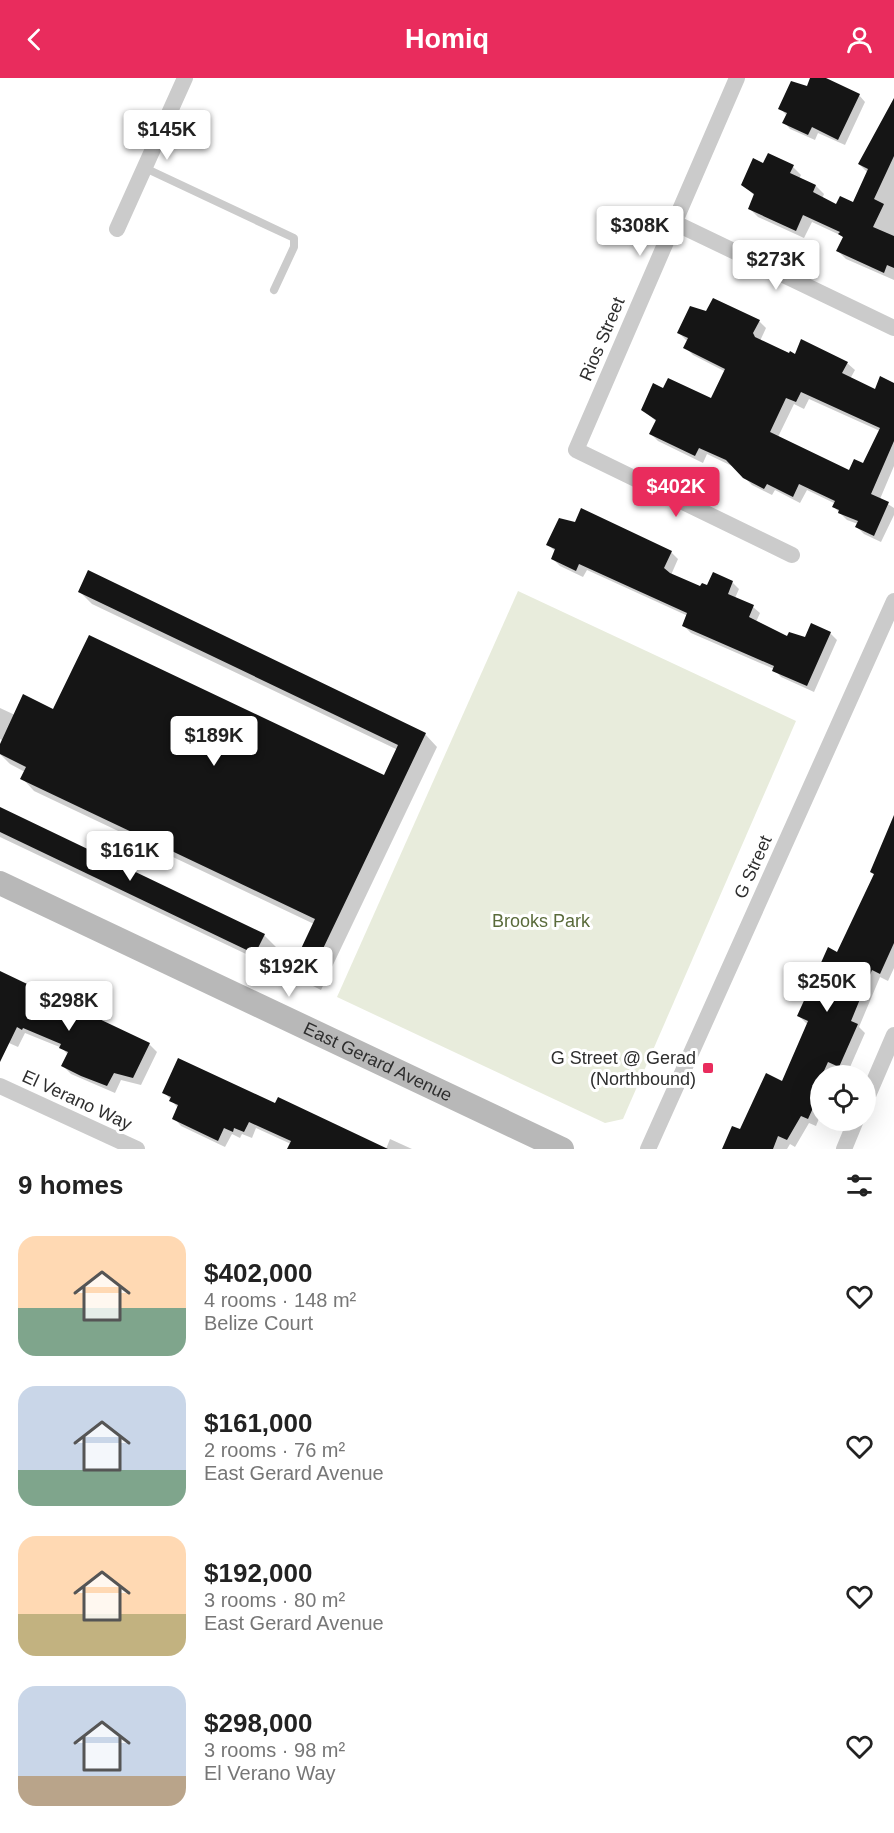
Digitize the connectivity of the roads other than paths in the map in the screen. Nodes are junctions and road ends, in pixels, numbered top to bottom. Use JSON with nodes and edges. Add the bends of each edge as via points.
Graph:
{"nodes":[{"id":1,"x":185,"y":78,"type":"edge"},
{"id":2,"x":737,"y":78,"type":"edge"},
{"id":3,"x":145,"y":168,"type":"junction"},
{"id":4,"x":673,"y":222,"type":"junction"},
{"id":5,"x":117,"y":229,"type":"dead end"},
{"id":6,"x":274,"y":290,"type":"dead end"},
{"id":7,"x":894,"y":328,"type":"edge"},
{"id":8,"x":792,"y":555,"type":"dead end"},
{"id":9,"x":894,"y":603,"type":"edge"},
{"id":10,"x":0,"y":883,"type":"edge"},
{"id":11,"x":894,"y":1035,"type":"edge"},
{"id":12,"x":876,"y":1077,"type":"edge"},
{"id":13,"x":0,"y":1086,"type":"edge"},
{"id":14,"x":851,"y":1131,"type":"edge"},
{"id":15,"x":137,"y":1149,"type":"edge"},
{"id":16,"x":562,"y":1149,"type":"edge"},
{"id":17,"x":648,"y":1149,"type":"edge"},
{"id":18,"x":844,"y":1149,"type":"edge"}],
"edges":[{"from":1,"to":3,"type":"street"},
{"from":2,"to":4,"type":"street","name":"Rios Street"},
{"from":3,"to":5,"type":"street"},
{"from":3,"to":6,"type":"lane","via":[[294,238],[294,247]]},
{"from":4,"to":7,"type":"street"},
{"from":4,"to":8,"type":"street","name":"Rios Street","via":[[576,450]]},
{"from":9,"to":17,"type":"street","name":"G Street"},
{"from":10,"to":16,"type":"street","name":"East Gerard Avenue"},
{"from":11,"to":12,"type":"street"},
{"from":13,"to":15,"type":"street","name":"El Verano Way"},
{"from":14,"to":18,"type":"street"}]}
